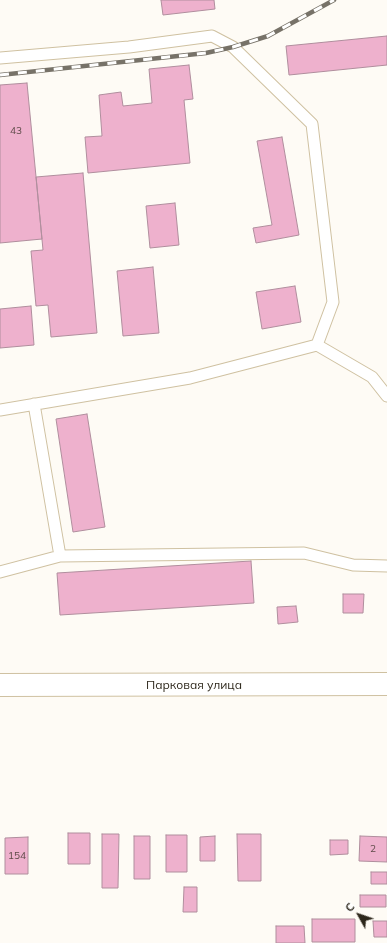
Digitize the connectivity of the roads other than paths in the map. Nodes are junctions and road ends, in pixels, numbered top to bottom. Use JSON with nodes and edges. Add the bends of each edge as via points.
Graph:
{"nodes":[{"id":1,"x":0,"y":58,"type":"edge"},
{"id":2,"x":317,"y":345,"type":"junction"},
{"id":3,"x":387,"y":396,"type":"edge"},
{"id":4,"x":34,"y":404,"type":"junction"},
{"id":5,"x":0,"y":410,"type":"edge"},
{"id":6,"x":60,"y":556,"type":"junction"},
{"id":7,"x":387,"y":566,"type":"edge"},
{"id":8,"x":0,"y":572,"type":"edge"},
{"id":9,"x":387,"y":684,"type":"edge"},
{"id":10,"x":0,"y":685,"type":"edge"}],
"edges":[{"from":1,"to":2,"type":"lane","via":[[129,47],[212,36],[233,47],[312,124],[333,302]]},
{"from":2,"to":3,"type":"lane","via":[[372,377]]},
{"from":2,"to":4,"type":"lane","via":[[190,378]]},
{"from":4,"to":5,"type":"lane"},
{"from":4,"to":6,"type":"lane"},
{"from":6,"to":7,"type":"lane","via":[[304,553],[353,565]]},
{"from":6,"to":8,"type":"lane"},
{"from":9,"to":10,"type":"main road","name":"Парковая улица"}]}
